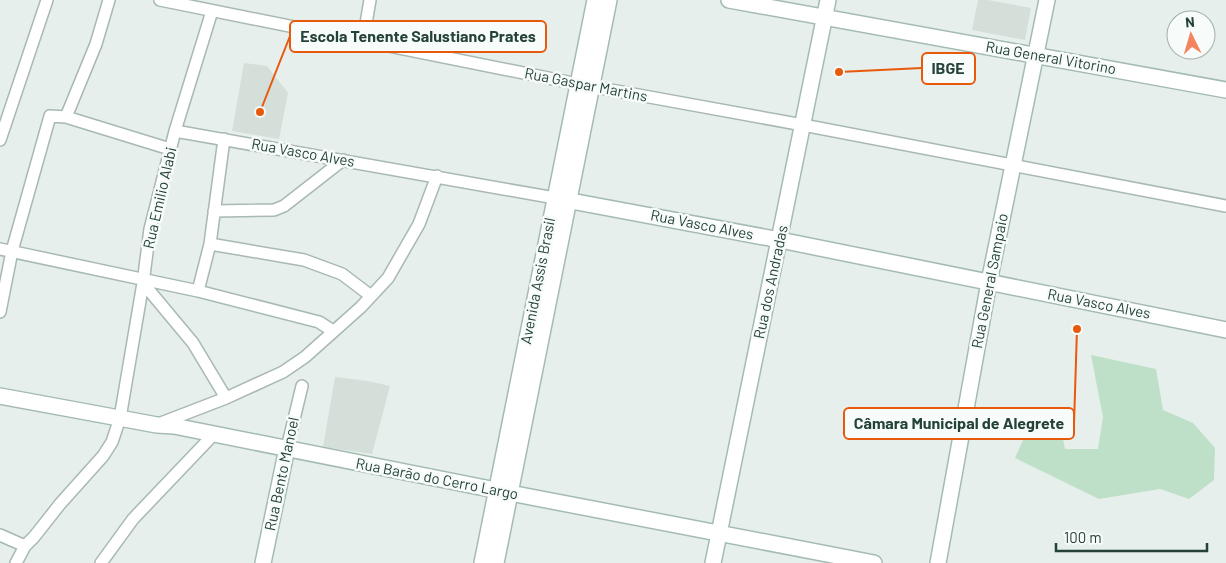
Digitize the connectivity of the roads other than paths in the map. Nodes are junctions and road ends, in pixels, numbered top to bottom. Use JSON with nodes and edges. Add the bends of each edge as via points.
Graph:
{"nodes":[{"id":1,"x":47,"y":0,"type":"edge"},
{"id":2,"x":109,"y":0,"type":"edge"},
{"id":3,"x":160,"y":0,"type":"edge"},
{"id":4,"x":370,"y":0,"type":"edge"},
{"id":5,"x":595,"y":0,"type":"edge"},
{"id":6,"x":609,"y":0,"type":"edge"},
{"id":7,"x":729,"y":0,"type":"edge"},
{"id":8,"x":828,"y":0,"type":"edge"},
{"id":9,"x":1046,"y":0,"type":"edge"},
{"id":10,"x":212,"y":11,"type":"junction"},
{"id":11,"x":825,"y":18,"type":"junction"},
{"id":12,"x":363,"y":41,"type":"junction"},
{"id":13,"x":1036,"y":56,"type":"junction"},
{"id":14,"x":585,"y":85,"type":"junction"},
{"id":15,"x":1226,"y":90,"type":"edge"},
{"id":16,"x":66,"y":117,"type":"junction"},
{"id":17,"x":803,"y":125,"type":"junction"},
{"id":18,"x":175,"y":131,"type":"junction"},
{"id":19,"x":224,"y":139,"type":"junction"},
{"id":20,"x":0,"y":140,"type":"edge"},
{"id":21,"x":170,"y":149,"type":"junction"},
{"id":22,"x":343,"y":160,"type":"junction"},
{"id":23,"x":1012,"y":165,"type":"junction"},
{"id":24,"x":437,"y":176,"type":"junction"},
{"id":25,"x":562,"y":199,"type":"junction"},
{"id":26,"x":1226,"y":206,"type":"edge"},
{"id":27,"x":214,"y":211,"type":"junction"},
{"id":28,"x":780,"y":240,"type":"junction"},
{"id":29,"x":210,"y":244,"type":"junction"},
{"id":30,"x":0,"y":248,"type":"edge"},
{"id":31,"x":12,"y":251,"type":"junction"},
{"id":32,"x":143,"y":282,"type":"junction"},
{"id":33,"x":989,"y":282,"type":"junction"},
{"id":34,"x":198,"y":291,"type":"junction"},
{"id":35,"x":371,"y":296,"type":"junction"},
{"id":36,"x":0,"y":312,"type":"edge"},
{"id":37,"x":1226,"y":330,"type":"edge"},
{"id":38,"x":333,"y":331,"type":"junction"},
{"id":39,"x":302,"y":386,"type":"dead end"},
{"id":40,"x":0,"y":396,"type":"edge"},
{"id":41,"x":226,"y":398,"type":"junction"},
{"id":42,"x":120,"y":418,"type":"junction"},
{"id":43,"x":157,"y":425,"type":"junction"},
{"id":44,"x":214,"y":434,"type":"junction"},
{"id":45,"x":287,"y":448,"type":"junction"},
{"id":46,"x":504,"y":492,"type":"junction"},
{"id":47,"x":718,"y":534,"type":"junction"},
{"id":48,"x":0,"y":535,"type":"edge"},
{"id":49,"x":25,"y":546,"type":"junction"},
{"id":50,"x":16,"y":563,"type":"edge"},
{"id":51,"x":101,"y":563,"type":"edge"},
{"id":52,"x":263,"y":563,"type":"edge"},
{"id":53,"x":482,"y":563,"type":"edge"},
{"id":54,"x":496,"y":563,"type":"edge"},
{"id":55,"x":713,"y":563,"type":"edge"},
{"id":56,"x":874,"y":563,"type":"edge"},
{"id":57,"x":938,"y":563,"type":"edge"}],
"edges":[{"from":1,"to":20,"type":"street"},
{"from":2,"to":16,"type":"street","via":[[96,44]]},
{"from":3,"to":10,"type":"street","name":"Rua Gaspar Martins"},
{"from":4,"to":12,"type":"street"},
{"from":5,"to":14,"type":"street","name":"Avenida Assis Brasil"},
{"from":6,"to":14,"type":"street","name":"Avenida Assis Brasil"},
{"from":7,"to":11,"type":"street","name":"Rua General Vitorino"},
{"from":8,"to":11,"type":"street","name":"Rua dos Andradas"},
{"from":9,"to":13,"type":"street","name":"Rua General Sampaio"},
{"from":10,"to":12,"type":"street","name":"Rua Gaspar Martins"},
{"from":10,"to":18,"type":"street","name":"Rua Emilio Alabi"},
{"from":11,"to":13,"type":"street","name":"Rua General Vitorino"},
{"from":11,"to":17,"type":"street","name":"Rua dos Andradas"},
{"from":12,"to":14,"type":"street","name":"Rua Gaspar Martins"},
{"from":13,"to":15,"type":"street","name":"Rua General Vitorino"},
{"from":13,"to":23,"type":"street","name":"Rua General Sampaio"},
{"from":14,"to":17,"type":"street","name":"Rua Gaspar Martins"},
{"from":14,"to":25,"type":"street","name":"Avenida Assis Brasil"},
{"from":16,"to":21,"type":"street"},
{"from":16,"to":31,"type":"street","via":[[50,116]]},
{"from":17,"to":23,"type":"street","name":"Rua Gaspar Martins"},
{"from":17,"to":28,"type":"street","name":"Rua dos Andradas"},
{"from":18,"to":19,"type":"street","name":"Rua Vasco Alves"},
{"from":18,"to":21,"type":"street","name":"Rua Emilio Alabi"},
{"from":19,"to":22,"type":"street","name":"Rua Vasco Alves"},
{"from":19,"to":27,"type":"street"},
{"from":21,"to":32,"type":"street","name":"Rua Emilio Alabi","via":[[150,229]]},
{"from":22,"to":24,"type":"street","name":"Rua Vasco Alves"},
{"from":22,"to":27,"type":"street","via":[[284,206],[274,210]]},
{"from":23,"to":26,"type":"street","name":"Rua Gaspar Martins"},
{"from":23,"to":33,"type":"street","name":"Rua General Sampaio"},
{"from":24,"to":25,"type":"street","name":"Rua Vasco Alves"},
{"from":24,"to":35,"type":"street","via":[[419,224],[388,278]]},
{"from":25,"to":28,"type":"street","name":"Rua Vasco Alves"},
{"from":25,"to":46,"type":"street","name":"Avenida Assis Brasil"},
{"from":27,"to":29,"type":"street"},
{"from":28,"to":33,"type":"street","name":"Rua Vasco Alves"},
{"from":28,"to":47,"type":"street","name":"Rua dos Andradas"},
{"from":29,"to":34,"type":"street"},
{"from":29,"to":35,"type":"street","via":[[304,260],[342,274]]},
{"from":30,"to":31,"type":"street"},
{"from":31,"to":32,"type":"street"},
{"from":31,"to":36,"type":"street"},
{"from":32,"to":34,"type":"street"},
{"from":32,"to":41,"type":"street","via":[[193,343]]},
{"from":32,"to":42,"type":"street","name":"Rua Emilio Alabi"},
{"from":33,"to":37,"type":"street","name":"Rua Vasco Alves"},
{"from":33,"to":57,"type":"street","name":"Rua General Sampaio"},
{"from":34,"to":38,"type":"street","via":[[319,322]]},
{"from":35,"to":38,"type":"street"},
{"from":38,"to":41,"type":"street","via":[[283,372]]},
{"from":39,"to":45,"type":"street","name":"Rua Bento Manoel"},
{"from":40,"to":42,"type":"street","name":"Rua Barão do Cerro Largo"},
{"from":41,"to":43,"type":"street"},
{"from":42,"to":43,"type":"street","name":"Rua Barão do Cerro Largo"},
{"from":42,"to":49,"type":"street","name":"Rua Emilio Alabi","via":[[103,456]]},
{"from":43,"to":44,"type":"street","name":"Rua Barão do Cerro Largo"},
{"from":44,"to":45,"type":"street","name":"Rua Barão do Cerro Largo"},
{"from":44,"to":51,"type":"street","via":[[133,519]]},
{"from":45,"to":46,"type":"street","name":"Rua Barão do Cerro Largo"},
{"from":45,"to":52,"type":"street","name":"Rua Bento Manoel"},
{"from":46,"to":47,"type":"street","name":"Rua Barão do Cerro Largo"},
{"from":46,"to":53,"type":"street","name":"Avenida Assis Brasil"},
{"from":46,"to":54,"type":"street","name":"Avenida Assis Brasil"},
{"from":47,"to":55,"type":"street","name":"Rua dos Andradas"},
{"from":47,"to":56,"type":"street","name":"Rua Barão do Cerro Largo"},
{"from":48,"to":49,"type":"street"},
{"from":49,"to":50,"type":"street","name":"Rua Emilio Alabi"}]}
